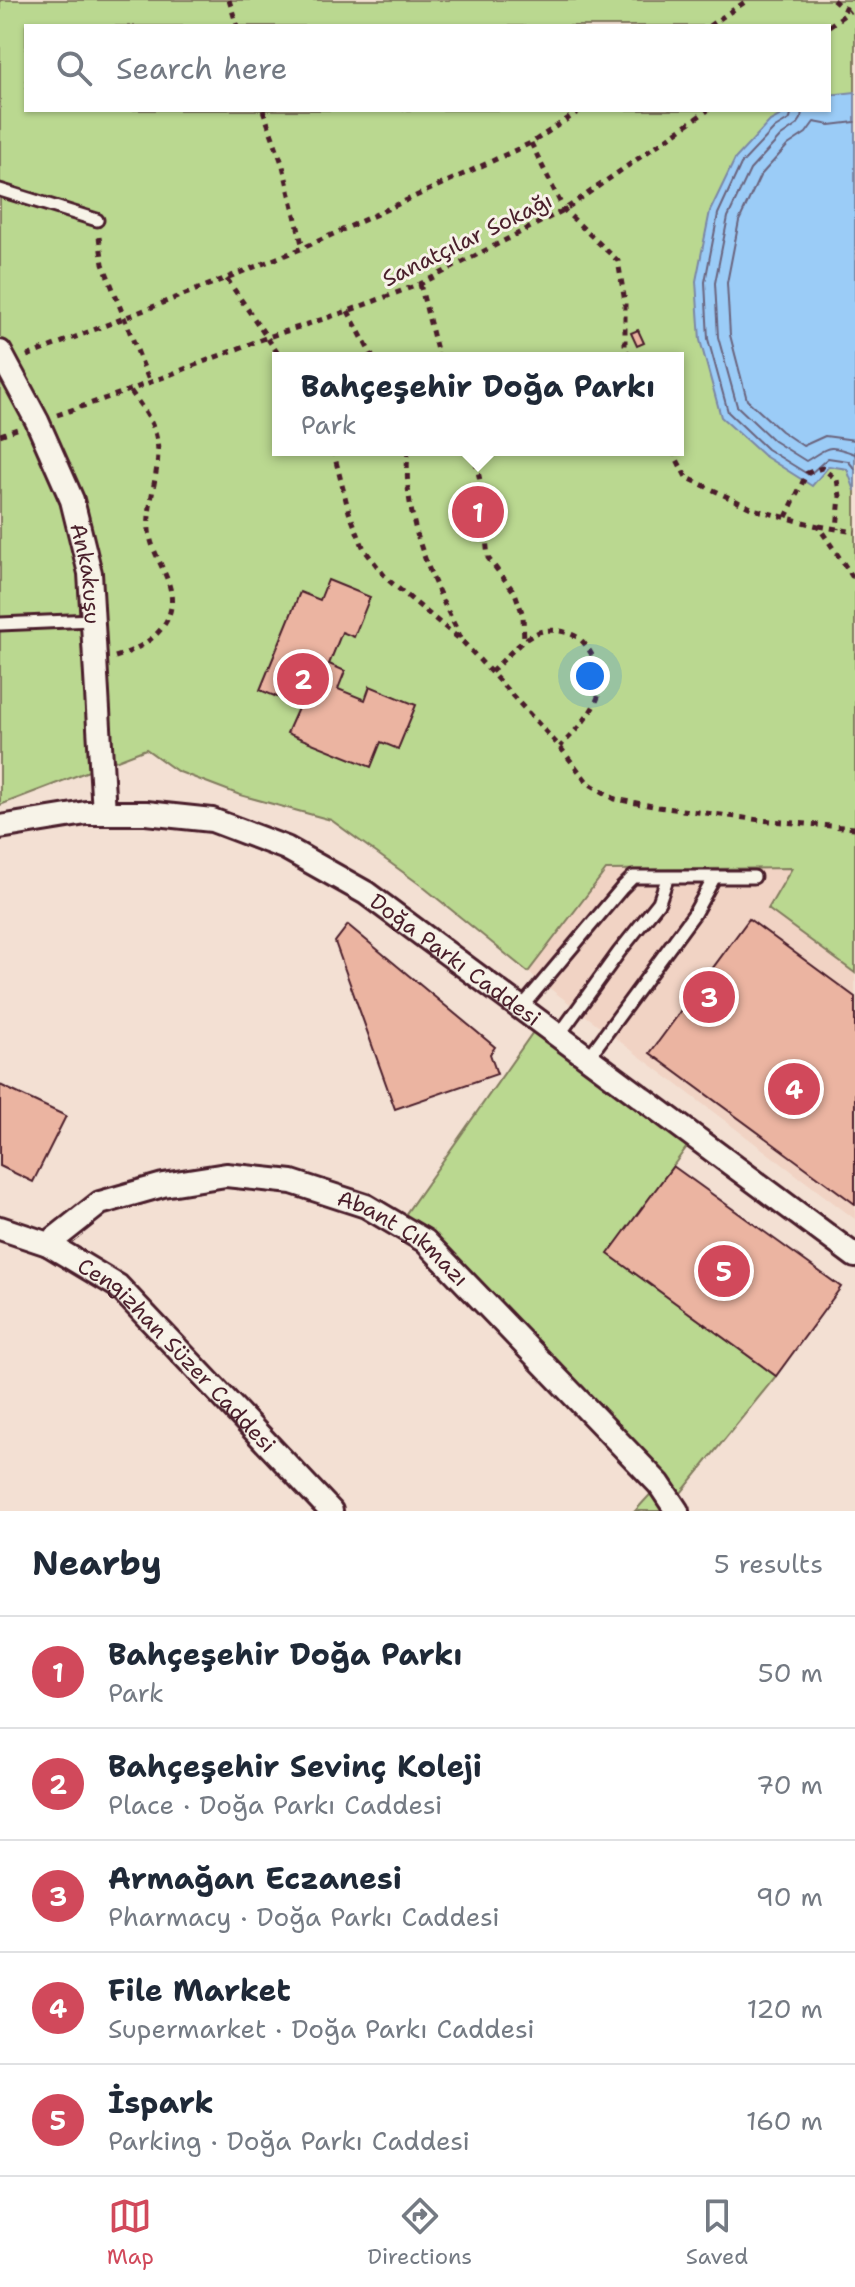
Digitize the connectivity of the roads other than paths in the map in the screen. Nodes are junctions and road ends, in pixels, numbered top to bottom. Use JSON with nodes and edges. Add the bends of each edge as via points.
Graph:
{"nodes":[{"id":1,"x":0,"y":190,"type":"edge"},
{"id":2,"x":97,"y":220,"type":"road end"},
{"id":3,"x":3,"y":358,"type":"edge"},
{"id":4,"x":92,"y":620,"type":"junction"},
{"id":5,"x":0,"y":624,"type":"edge"},
{"id":6,"x":104,"y":813,"type":"junction"},
{"id":7,"x":0,"y":827,"type":"edge"},
{"id":8,"x":754,"y":877,"type":"dead end"},
{"id":9,"x":714,"y":878,"type":"junction"},
{"id":10,"x":667,"y":879,"type":"junction"},
{"id":11,"x":521,"y":1008,"type":"junction"},
{"id":12,"x":559,"y":1035,"type":"junction"},
{"id":13,"x":588,"y":1058,"type":"junction"},
{"id":14,"x":0,"y":1228,"type":"edge"},
{"id":15,"x":48,"y":1244,"type":"junction"},
{"id":16,"x":855,"y":1256,"type":"edge"},
{"id":17,"x":331,"y":1511,"type":"edge"},
{"id":18,"x":677,"y":1511,"type":"edge"}],
"edges":[{"from":1,"to":2,"type":"lane"},
{"from":3,"to":4,"type":"street","name":"Ankakuşu","via":[[72,500],[90,573]]},
{"from":4,"to":5,"type":"lane"},
{"from":4,"to":6,"type":"street","name":"Ankakuşu"},
{"from":6,"to":7,"type":"street","name":"Doğa Parkı Caddesi"},
{"from":6,"to":11,"type":"street","name":"Doğa Parkı Caddesi","via":[[212,820],[286,848],[366,893]]},
{"from":8,"to":9,"type":"lane"},
{"from":9,"to":10,"type":"lane"},
{"from":9,"to":13,"type":"lane","via":[[694,914]]},
{"from":10,"to":11,"type":"lane","via":[[633,877]]},
{"from":10,"to":12,"type":"lane","via":[[659,902]]},
{"from":11,"to":12,"type":"street","name":"Doğa Parkı Caddesi"},
{"from":12,"to":13,"type":"street","name":"Doğa Parkı Caddesi"},
{"from":13,"to":16,"type":"street","name":"Doğa Parkı Caddesi"},
{"from":14,"to":15,"type":"street","name":"Cengizhan Süzer Caddesi"},
{"from":15,"to":17,"type":"street","name":"Cengizhan Süzer Caddesi","via":[[118,1286]]},
{"from":15,"to":18,"type":"street","name":"Abant Çıkmazı","via":[[100,1203],[226,1175],[292,1182],[366,1206],[425,1241],[659,1484]]}]}
